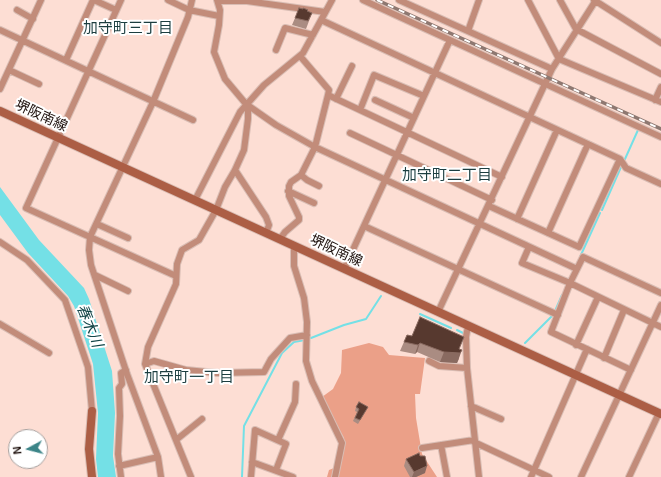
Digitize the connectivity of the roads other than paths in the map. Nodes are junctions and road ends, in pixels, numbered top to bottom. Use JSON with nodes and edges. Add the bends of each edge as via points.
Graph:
{"nodes":[{"id":1,"x":41,"y":0,"type":"edge"},
{"id":2,"x":93,"y":0,"type":"edge"},
{"id":3,"x":120,"y":0,"type":"edge"},
{"id":4,"x":168,"y":0,"type":"edge"},
{"id":5,"x":192,"y":0,"type":"edge"},
{"id":6,"x":218,"y":0,"type":"edge"},
{"id":7,"x":332,"y":0,"type":"edge"},
{"id":8,"x":363,"y":0,"type":"edge"},
{"id":9,"x":399,"y":0,"type":"edge"},
{"id":10,"x":479,"y":0,"type":"edge"},
{"id":11,"x":528,"y":0,"type":"edge"},
{"id":12,"x":560,"y":0,"type":"edge"},
{"id":13,"x":595,"y":0,"type":"edge"},
{"id":14,"x":266,"y":2,"type":"edge"},
{"id":15,"x":17,"y":10,"type":"dead end"},
{"id":16,"x":116,"y":10,"type":"junction"},
{"id":17,"x":189,"y":10,"type":"junction"},
{"id":18,"x":325,"y":12,"type":"junction"},
{"id":19,"x":219,"y":16,"type":"junction"},
{"id":20,"x":33,"y":19,"type":"junction"},
{"id":21,"x":321,"y":20,"type":"junction"},
{"id":22,"x":576,"y":29,"type":"junction"},
{"id":23,"x":0,"y":30,"type":"edge"},
{"id":24,"x":468,"y":31,"type":"junction"},
{"id":25,"x":313,"y":36,"type":"junction"},
{"id":26,"x":23,"y":40,"type":"junction"},
{"id":27,"x":450,"y":40,"type":"junction"},
{"id":28,"x":661,"y":43,"type":"edge"},
{"id":29,"x":276,"y":50,"type":"dead end"},
{"id":30,"x":300,"y":56,"type":"junction"},
{"id":31,"x":559,"y":59,"type":"junction"},
{"id":32,"x":66,"y":60,"type":"junction"},
{"id":33,"x":352,"y":66,"type":"dead end"},
{"id":34,"x":552,"y":69,"type":"junction"},
{"id":35,"x":9,"y":70,"type":"junction"},
{"id":36,"x":88,"y":71,"type":"junction"},
{"id":37,"x":435,"y":74,"type":"junction"},
{"id":38,"x":661,"y":74,"type":"edge"},
{"id":39,"x":545,"y":83,"type":"junction"},
{"id":40,"x":39,"y":84,"type":"dead end"},
{"id":41,"x":661,"y":87,"type":"edge"},
{"id":42,"x":0,"y":89,"type":"edge"},
{"id":43,"x":328,"y":95,"type":"junction"},
{"id":44,"x":424,"y":96,"type":"junction"},
{"id":45,"x":336,"y":99,"type":"junction"},
{"id":46,"x":375,"y":100,"type":"dead end"},
{"id":47,"x":658,"y":101,"type":"edge"},
{"id":48,"x":153,"y":102,"type":"junction"},
{"id":49,"x":247,"y":104,"type":"junction"},
{"id":50,"x":360,"y":110,"type":"junction"},
{"id":51,"x":0,"y":111,"type":"edge"},
{"id":52,"x":530,"y":117,"type":"junction"},
{"id":53,"x":414,"y":118,"type":"junction"},
{"id":54,"x":193,"y":120,"type":"dead end"},
{"id":55,"x":557,"y":130,"type":"junction"},
{"id":56,"x":407,"y":132,"type":"junction"},
{"id":57,"x":350,"y":133,"type":"dead end"},
{"id":58,"x":58,"y":138,"type":"junction"},
{"id":59,"x":661,"y":138,"type":"edge"},
{"id":60,"x":588,"y":144,"type":"junction"},
{"id":61,"x":315,"y":147,"type":"junction"},
{"id":62,"x":397,"y":156,"type":"junction"},
{"id":63,"x":620,"y":159,"type":"junction"},
{"id":64,"x":123,"y":168,"type":"junction"},
{"id":65,"x":235,"y":170,"type":"junction"},
{"id":66,"x":301,"y":175,"type":"junction"},
{"id":67,"x":502,"y":177,"type":"junction"},
{"id":68,"x":386,"y":181,"type":"junction"},
{"id":69,"x":317,"y":184,"type":"dead end"},
{"id":70,"x":661,"y":184,"type":"edge"},
{"id":71,"x":288,"y":191,"type":"junction"},
{"id":72,"x":195,"y":200,"type":"junction"},
{"id":73,"x":314,"y":203,"type":"dead end"},
{"id":74,"x":490,"y":203,"type":"junction"},
{"id":75,"x":216,"y":210,"type":"junction"},
{"id":76,"x":517,"y":219,"type":"junction"},
{"id":77,"x":97,"y":224,"type":"junction"},
{"id":78,"x":480,"y":225,"type":"junction"},
{"id":79,"x":364,"y":226,"type":"junction"},
{"id":80,"x":266,"y":232,"type":"junction"},
{"id":81,"x":548,"y":233,"type":"junction"},
{"id":82,"x":90,"y":238,"type":"junction"},
{"id":83,"x":128,"y":238,"type":"dead end"},
{"id":84,"x":280,"y":239,"type":"junction"},
{"id":85,"x":2,"y":244,"type":"edge"},
{"id":86,"x":294,"y":246,"type":"junction"},
{"id":87,"x":529,"y":247,"type":"junction"},
{"id":88,"x":0,"y":251,"type":"edge"},
{"id":89,"x":344,"y":269,"type":"junction"},
{"id":90,"x":577,"y":269,"type":"junction"},
{"id":91,"x":459,"y":271,"type":"junction"},
{"id":92,"x":95,"y":275,"type":"junction"},
{"id":93,"x":176,"y":276,"type":"junction"},
{"id":94,"x":570,"y":284,"type":"junction"},
{"id":95,"x":128,"y":291,"type":"dead end"},
{"id":96,"x":661,"y":294,"type":"edge"},
{"id":97,"x":598,"y":297,"type":"junction"},
{"id":98,"x":661,"y":305,"type":"edge"},
{"id":99,"x":624,"y":310,"type":"junction"},
{"id":100,"x":438,"y":312,"type":"junction"},
{"id":101,"x":558,"y":315,"type":"junction"},
{"id":102,"x":652,"y":323,"type":"junction"},
{"id":103,"x":0,"y":324,"type":"edge"},
{"id":104,"x":468,"y":326,"type":"junction"},
{"id":105,"x":661,"y":327,"type":"edge"},
{"id":106,"x":307,"y":335,"type":"junction"},
{"id":107,"x":576,"y":344,"type":"junction"},
{"id":108,"x":587,"y":349,"type":"junction"},
{"id":109,"x":49,"y":353,"type":"dead end"},
{"id":110,"x":604,"y":358,"type":"junction"},
{"id":111,"x":429,"y":361,"type":"dead end"},
{"id":112,"x":145,"y":364,"type":"junction"},
{"id":113,"x":467,"y":368,"type":"junction"},
{"id":114,"x":126,"y":370,"type":"junction"},
{"id":115,"x":631,"y":370,"type":"junction"},
{"id":116,"x":576,"y":375,"type":"junction"},
{"id":117,"x":296,"y":384,"type":"dead end"},
{"id":118,"x":619,"y":395,"type":"junction"},
{"id":119,"x":470,"y":406,"type":"junction"},
{"id":120,"x":92,"y":411,"type":"joint"},
{"id":121,"x":660,"y":414,"type":"edge"},
{"id":122,"x":498,"y":416,"type":"dead end"},
{"id":123,"x":202,"y":419,"type":"dead end"},
{"id":124,"x":176,"y":440,"type":"junction"},
{"id":125,"x":278,"y":440,"type":"junction"},
{"id":126,"x":474,"y":441,"type":"junction"},
{"id":127,"x":441,"y":445,"type":"junction"},
{"id":128,"x":422,"y":448,"type":"dead end"},
{"id":129,"x":158,"y":457,"type":"junction"},
{"id":130,"x":252,"y":462,"type":"junction"},
{"id":131,"x":119,"y":466,"type":"junction"},
{"id":132,"x":276,"y":470,"type":"junction"},
{"id":133,"x":534,"y":470,"type":"junction"},
{"id":134,"x":92,"y":477,"type":"edge"},
{"id":135,"x":121,"y":477,"type":"edge"},
{"id":136,"x":161,"y":477,"type":"edge"},
{"id":137,"x":191,"y":477,"type":"edge"},
{"id":138,"x":250,"y":477,"type":"edge"},
{"id":139,"x":294,"y":477,"type":"edge"},
{"id":140,"x":335,"y":477,"type":"edge"},
{"id":141,"x":447,"y":477,"type":"edge"},
{"id":142,"x":479,"y":477,"type":"edge"},
{"id":143,"x":531,"y":477,"type":"edge"},
{"id":144,"x":549,"y":477,"type":"edge"},
{"id":145,"x":581,"y":477,"type":"edge"},
{"id":146,"x":629,"y":477,"type":"edge"}],
"edges":[{"from":1,"to":20,"type":"street"},
{"from":2,"to":16,"type":"street"},
{"from":2,"to":32,"type":"street"},
{"from":3,"to":16,"type":"street"},
{"from":4,"to":17,"type":"street"},
{"from":5,"to":17,"type":"street"},
{"from":6,"to":14,"type":"street"},
{"from":6,"to":19,"type":"street"},
{"from":7,"to":18,"type":"street"},
{"from":8,"to":27,"type":"street"},
{"from":9,"to":24,"type":"street"},
{"from":10,"to":24,"type":"street"},
{"from":11,"to":31,"type":"street"},
{"from":12,"to":22,"type":"street"},
{"from":13,"to":22,"type":"street"},
{"from":13,"to":28,"type":"street"},
{"from":14,"to":18,"type":"street"},
{"from":15,"to":20,"type":"street"},
{"from":16,"to":36,"type":"street"},
{"from":17,"to":19,"type":"street"},
{"from":17,"to":48,"type":"street"},
{"from":18,"to":21,"type":"street"},
{"from":19,"to":49,"type":"street","via":[[214,52],[225,79]]},
{"from":20,"to":26,"type":"street"},
{"from":21,"to":25,"type":"street"},
{"from":21,"to":37,"type":"street"},
{"from":22,"to":31,"type":"street"},
{"from":22,"to":38,"type":"street"},
{"from":23,"to":26,"type":"street"},
{"from":24,"to":34,"type":"street"},
{"from":25,"to":29,"type":"street","via":[[285,28]]},
{"from":25,"to":30,"type":"street"},
{"from":26,"to":32,"type":"street","via":[[44,54]]},
{"from":26,"to":35,"type":"street"},
{"from":27,"to":37,"type":"street"},
{"from":27,"to":39,"type":"street"},
{"from":30,"to":43,"type":"street","via":[[329,90]]},
{"from":30,"to":49,"type":"street","via":[[264,85]]},
{"from":31,"to":34,"type":"street"},
{"from":31,"to":47,"type":"street"},
{"from":32,"to":36,"type":"street"},
{"from":33,"to":45,"type":"street"},
{"from":34,"to":39,"type":"street"},
{"from":35,"to":40,"type":"street"},
{"from":35,"to":42,"type":"street"},
{"from":36,"to":48,"type":"street"},
{"from":36,"to":58,"type":"street"},
{"from":37,"to":44,"type":"street"},
{"from":37,"to":52,"type":"street"},
{"from":39,"to":52,"type":"street"},
{"from":39,"to":59,"type":"street"},
{"from":41,"to":47,"type":"street"},
{"from":43,"to":45,"type":"street"},
{"from":43,"to":61,"type":"street"},
{"from":44,"to":50,"type":"street","via":[[374,75]]},
{"from":44,"to":53,"type":"street"},
{"from":45,"to":50,"type":"street"},
{"from":46,"to":53,"type":"street"},
{"from":48,"to":54,"type":"street"},
{"from":48,"to":64,"type":"street"},
{"from":49,"to":61,"type":"street","via":[[276,125]]},
{"from":49,"to":65,"type":"street","via":[[245,148]]},
{"from":49,"to":72,"type":"street"},
{"from":50,"to":56,"type":"street"},
{"from":51,"to":58,"type":"main road","name":"堺阪南線"},
{"from":52,"to":55,"type":"street"},
{"from":52,"to":67,"type":"street"},
{"from":53,"to":56,"type":"street"},
{"from":55,"to":60,"type":"street"},
{"from":55,"to":76,"type":"street"},
{"from":56,"to":62,"type":"street"},
{"from":56,"to":67,"type":"street"},
{"from":57,"to":62,"type":"street"},
{"from":58,"to":64,"type":"main road","name":"堺阪南線"},
{"from":58,"to":82,"type":"street","via":[[26,208]]},
{"from":60,"to":63,"type":"street"},
{"from":60,"to":81,"type":"street"},
{"from":61,"to":66,"type":"street"},
{"from":61,"to":68,"type":"street"},
{"from":62,"to":68,"type":"street"},
{"from":62,"to":74,"type":"street"},
{"from":63,"to":70,"type":"street","via":[[626,168]]},
{"from":63,"to":81,"type":"street","via":[[579,247]]},
{"from":64,"to":72,"type":"main road","name":"堺阪南線"},
{"from":64,"to":77,"type":"street"},
{"from":65,"to":75,"type":"street","via":[[228,180]]},
{"from":65,"to":80,"type":"street","via":[[266,217],[269,226]]},
{"from":66,"to":69,"type":"street"},
{"from":66,"to":71,"type":"street","via":[[291,182]]},
{"from":67,"to":74,"type":"street"},
{"from":68,"to":78,"type":"street"},
{"from":68,"to":79,"type":"street"},
{"from":71,"to":73,"type":"street"},
{"from":71,"to":84,"type":"street","via":[[299,220]]},
{"from":72,"to":75,"type":"main road","name":"堺阪南線"},
{"from":74,"to":76,"type":"street"},
{"from":74,"to":78,"type":"street"},
{"from":75,"to":80,"type":"main road","name":"堺阪南線"},
{"from":75,"to":93,"type":"street","via":[[199,240],[182,250]]},
{"from":76,"to":81,"type":"street"},
{"from":77,"to":82,"type":"street"},
{"from":77,"to":83,"type":"street"},
{"from":78,"to":87,"type":"street"},
{"from":78,"to":91,"type":"street"},
{"from":79,"to":89,"type":"street"},
{"from":79,"to":91,"type":"street"},
{"from":80,"to":84,"type":"main road","name":"堺阪南線"},
{"from":82,"to":92,"type":"street","via":[[89,250]]},
{"from":82,"to":93,"type":"street"},
{"from":84,"to":86,"type":"main road","name":"堺阪南線"},
{"from":85,"to":88,"type":"street"},
{"from":85,"to":120,"type":"street","via":[[27,260],[61,295],[69,307],[88,367]]},
{"from":86,"to":89,"type":"main road","name":"堺阪南線"},
{"from":86,"to":106,"type":"street","via":[[294,266],[304,298]]},
{"from":87,"to":90,"type":"street"},
{"from":87,"to":94,"type":"street","via":[[522,263]]},
{"from":89,"to":100,"type":"main road","name":"堺阪南線"},
{"from":90,"to":94,"type":"street"},
{"from":90,"to":96,"type":"street","via":[[583,257]]},
{"from":91,"to":100,"type":"street"},
{"from":91,"to":101,"type":"street"},
{"from":92,"to":95,"type":"street"},
{"from":92,"to":114,"type":"street"},
{"from":93,"to":112,"type":"street","via":[[176,284],[148,347]]},
{"from":94,"to":97,"type":"street"},
{"from":94,"to":101,"type":"street"},
{"from":97,"to":99,"type":"street"},
{"from":97,"to":107,"type":"street"},
{"from":98,"to":102,"type":"street"},
{"from":99,"to":102,"type":"street"},
{"from":99,"to":110,"type":"street"},
{"from":100,"to":104,"type":"main road","name":"堺阪南線"},
{"from":101,"to":107,"type":"street","via":[[551,332]]},
{"from":102,"to":105,"type":"street"},
{"from":102,"to":115,"type":"street"},
{"from":103,"to":109,"type":"street"},
{"from":104,"to":113,"type":"street"},
{"from":104,"to":116,"type":"main road","name":"堺阪南線"},
{"from":106,"to":112,"type":"street","via":[[290,338],[271,359],[264,372],[217,373],[186,370],[154,361]]},
{"from":106,"to":140,"type":"street","via":[[306,361],[312,381],[342,443]]},
{"from":107,"to":108,"type":"street"},
{"from":108,"to":110,"type":"street"},
{"from":108,"to":116,"type":"street"},
{"from":110,"to":115,"type":"street"},
{"from":111,"to":113,"type":"street","via":[[439,366]]},
{"from":112,"to":124,"type":"street"},
{"from":113,"to":119,"type":"street"},
{"from":114,"to":129,"type":"street"},
{"from":114,"to":131,"type":"street","via":[[121,373],[122,384],[119,388]]},
{"from":115,"to":118,"type":"street"},
{"from":116,"to":118,"type":"main road","name":"堺阪南線"},
{"from":116,"to":133,"type":"street"},
{"from":117,"to":125,"type":"street","via":[[295,402]]},
{"from":118,"to":121,"type":"main road","name":"堺阪南線"},
{"from":118,"to":145,"type":"street"},
{"from":119,"to":122,"type":"street"},
{"from":119,"to":126,"type":"street"},
{"from":120,"to":134,"type":"main road","via":[[89,449]]},
{"from":121,"to":146,"type":"street"},
{"from":123,"to":124,"type":"street"},
{"from":124,"to":137,"type":"street"},
{"from":125,"to":130,"type":"street","via":[[255,430]]},
{"from":125,"to":132,"type":"street","via":[[286,444]]},
{"from":126,"to":127,"type":"street"},
{"from":126,"to":133,"type":"street"},
{"from":126,"to":142,"type":"street"},
{"from":127,"to":128,"type":"street"},
{"from":127,"to":141,"type":"street"},
{"from":129,"to":131,"type":"street"},
{"from":129,"to":136,"type":"street"},
{"from":130,"to":132,"type":"street"},
{"from":130,"to":138,"type":"street"},
{"from":131,"to":135,"type":"street"},
{"from":132,"to":139,"type":"street"},
{"from":133,"to":143,"type":"street"},
{"from":133,"to":144,"type":"street"}]}
